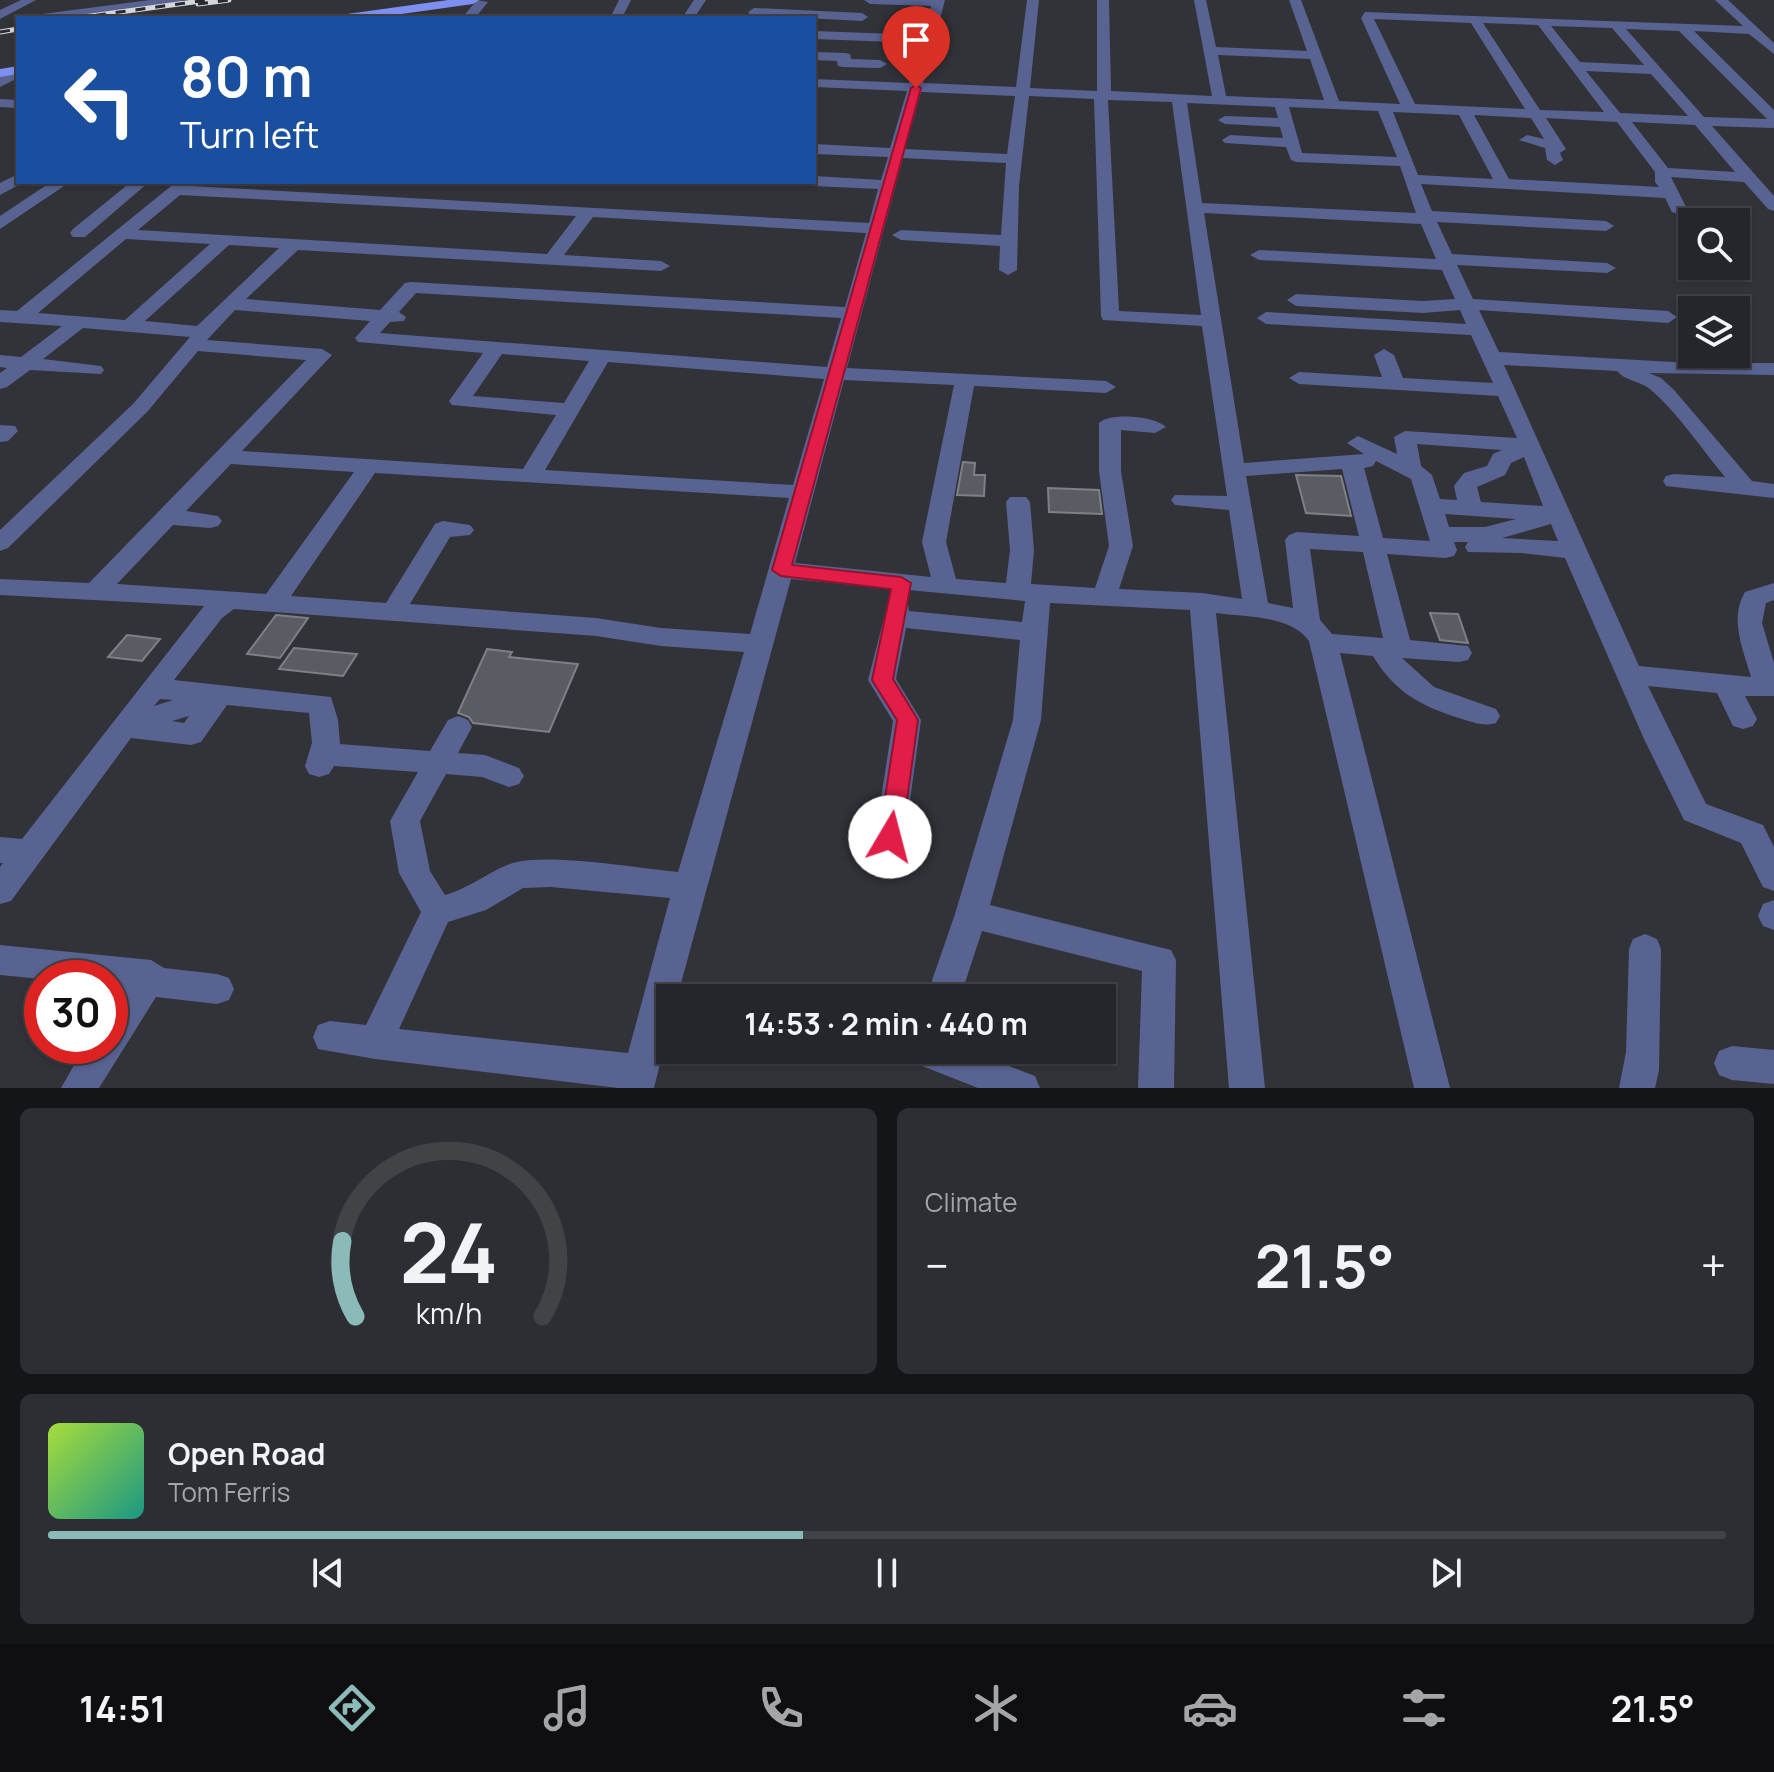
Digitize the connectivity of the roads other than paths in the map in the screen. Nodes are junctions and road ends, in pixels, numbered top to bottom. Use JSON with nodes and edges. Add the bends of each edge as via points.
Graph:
{"nodes":[{"id":1,"x":30,"y":0,"type":"edge"},
{"id":2,"x":177,"y":0,"type":"edge"},
{"id":3,"x":761,"y":0,"type":"edge"},
{"id":4,"x":795,"y":0,"type":"edge"},
{"id":5,"x":1033,"y":0,"type":"edge"},
{"id":6,"x":1103,"y":0,"type":"edge"},
{"id":7,"x":1200,"y":0,"type":"edge"},
{"id":8,"x":1295,"y":0,"type":"edge"},
{"id":9,"x":1360,"y":0,"type":"edge"},
{"id":10,"x":1721,"y":0,"type":"edge"},
{"id":11,"x":483,"y":1,"type":"edge"},
{"id":12,"x":153,"y":2,"type":"edge"},
{"id":13,"x":939,"y":2,"type":"edge"},
{"id":14,"x":866,"y":7,"type":"edge"},
{"id":15,"x":909,"y":14,"type":"dead end"},
{"id":16,"x":0,"y":15,"type":"edge"},
{"id":17,"x":752,"y":15,"type":"edge"},
{"id":18,"x":1369,"y":15,"type":"junction"},
{"id":19,"x":56,"y":16,"type":"edge"},
{"id":20,"x":363,"y":16,"type":"edge"},
{"id":21,"x":392,"y":16,"type":"edge"},
{"id":22,"x":470,"y":16,"type":"edge"},
{"id":23,"x":786,"y":16,"type":"edge"},
{"id":24,"x":1475,"y":20,"type":"junction"},
{"id":25,"x":1542,"y":22,"type":"junction"},
{"id":26,"x":1616,"y":25,"type":"junction"},
{"id":27,"x":1683,"y":28,"type":"junction"},
{"id":28,"x":1754,"y":30,"type":"junction"},
{"id":29,"x":1774,"y":31,"type":"edge"},
{"id":30,"x":816,"y":35,"type":"edge"},
{"id":31,"x":854,"y":36,"type":"junction"},
{"id":32,"x":929,"y":39,"type":"junction"},
{"id":33,"x":1774,"y":50,"type":"edge"},
{"id":34,"x":1210,"y":51,"type":"junction"},
{"id":35,"x":1317,"y":55,"type":"junction"},
{"id":36,"x":816,"y":56,"type":"edge"},
{"id":37,"x":845,"y":57,"type":"junction"},
{"id":38,"x":880,"y":64,"type":"dead end"},
{"id":39,"x":1576,"y":66,"type":"junction"},
{"id":40,"x":1654,"y":70,"type":"junction"},
{"id":41,"x":16,"y":71,"type":"edge"},
{"id":42,"x":0,"y":83,"type":"edge"},
{"id":43,"x":816,"y":83,"type":"edge"},
{"id":44,"x":916,"y":88,"type":"junction"},
{"id":45,"x":1021,"y":92,"type":"junction"},
{"id":46,"x":1103,"y":95,"type":"junction"},
{"id":47,"x":1179,"y":99,"type":"junction"},
{"id":48,"x":1220,"y":100,"type":"junction"},
{"id":49,"x":1281,"y":103,"type":"junction"},
{"id":50,"x":1333,"y":105,"type":"junction"},
{"id":51,"x":1384,"y":108,"type":"junction"},
{"id":52,"x":1410,"y":109,"type":"junction"},
{"id":53,"x":1464,"y":111,"type":"junction"},
{"id":54,"x":1537,"y":114,"type":"junction"},
{"id":55,"x":1618,"y":118,"type":"junction"},
{"id":56,"x":1225,"y":120,"type":"dead end"},
{"id":57,"x":1698,"y":121,"type":"junction"},
{"id":58,"x":1774,"y":121,"type":"edge"},
{"id":59,"x":1286,"y":123,"type":"junction"},
{"id":60,"x":1230,"y":140,"type":"dead end"},
{"id":61,"x":1527,"y":140,"type":"dead end"},
{"id":62,"x":1292,"y":143,"type":"junction"},
{"id":63,"x":816,"y":149,"type":"edge"},
{"id":64,"x":897,"y":153,"type":"junction"},
{"id":65,"x":1014,"y":159,"type":"junction"},
{"id":66,"x":1409,"y":171,"type":"junction"},
{"id":67,"x":1663,"y":172,"type":"junction"},
{"id":68,"x":1749,"y":178,"type":"junction"},
{"id":69,"x":1774,"y":180,"type":"edge"},
{"id":70,"x":816,"y":181,"type":"edge"},
{"id":71,"x":59,"y":184,"type":"edge"},
{"id":72,"x":139,"y":184,"type":"edge"},
{"id":73,"x":1504,"y":184,"type":"junction"},
{"id":74,"x":888,"y":185,"type":"junction"},
{"id":75,"x":182,"y":186,"type":"edge"},
{"id":76,"x":1671,"y":193,"type":"junction"},
{"id":77,"x":1774,"y":206,"type":"edge"},
{"id":78,"x":1193,"y":207,"type":"junction"},
{"id":79,"x":1678,"y":208,"type":"edge"},
{"id":80,"x":588,"y":212,"type":"junction"},
{"id":81,"x":1426,"y":217,"type":"junction"},
{"id":82,"x":0,"y":224,"type":"edge"},
{"id":83,"x":1606,"y":226,"type":"dead end"},
{"id":84,"x":876,"y":229,"type":"junction"},
{"id":85,"x":79,"y":233,"type":"dead end"},
{"id":86,"x":121,"y":234,"type":"junction"},
{"id":87,"x":901,"y":235,"type":"dead end"},
{"id":88,"x":225,"y":240,"type":"junction"},
{"id":89,"x":1011,"y":241,"type":"junction"},
{"id":90,"x":294,"y":244,"type":"junction"},
{"id":91,"x":1259,"y":255,"type":"dead end"},
{"id":92,"x":551,"y":260,"type":"junction"},
{"id":93,"x":1446,"y":262,"type":"junction"},
{"id":94,"x":661,"y":266,"type":"dead end"},
{"id":95,"x":1607,"y":268,"type":"dead end"},
{"id":96,"x":1008,"y":270,"type":"dead end"},
{"id":97,"x":1367,"y":288,"type":"dead end"},
{"id":98,"x":1296,"y":300,"type":"dead end"},
{"id":99,"x":232,"y":304,"type":"junction"},
{"id":100,"x":1465,"y":304,"type":"junction"},
{"id":101,"x":1423,"y":307,"type":"junction"},
{"id":102,"x":854,"y":313,"type":"junction"},
{"id":103,"x":11,"y":317,"type":"edge"},
{"id":104,"x":394,"y":317,"type":"junction"},
{"id":105,"x":1668,"y":317,"type":"dead end"},
{"id":106,"x":1266,"y":318,"type":"dead end"},
{"id":107,"x":1211,"y":321,"type":"junction"},
{"id":108,"x":79,"y":322,"type":"junction"},
{"id":109,"x":129,"y":326,"type":"junction"},
{"id":110,"x":1477,"y":330,"type":"junction"},
{"id":111,"x":197,"y":338,"type":"junction"},
{"id":112,"x":495,"y":350,"type":"junction"},
{"id":113,"x":1384,"y":355,"type":"dead end"},
{"id":114,"x":601,"y":357,"type":"junction"},
{"id":115,"x":1491,"y":358,"type":"junction"},
{"id":116,"x":0,"y":361,"type":"edge"},
{"id":117,"x":26,"y":363,"type":"junction"},
{"id":118,"x":1774,"y":369,"type":"edge"},
{"id":119,"x":94,"y":370,"type":"dead end"},
{"id":120,"x":1648,"y":372,"type":"junction"},
{"id":121,"x":837,"y":374,"type":"junction"},
{"id":122,"x":1299,"y":378,"type":"dead end"},
{"id":123,"x":965,"y":379,"type":"junction"},
{"id":124,"x":0,"y":383,"type":"edge"},
{"id":125,"x":1395,"y":383,"type":"junction"},
{"id":126,"x":1106,"y":387,"type":"dead end"},
{"id":127,"x":1506,"y":390,"type":"junction"},
{"id":128,"x":570,"y":410,"type":"junction"},
{"id":129,"x":1155,"y":427,"type":"dead end"},
{"id":130,"x":1531,"y":446,"type":"junction"},
{"id":131,"x":1355,"y":453,"type":"junction"},
{"id":132,"x":225,"y":457,"type":"junction"},
{"id":133,"x":369,"y":466,"type":"junction"},
{"id":134,"x":1410,"y":468,"type":"junction"},
{"id":135,"x":1236,"y":470,"type":"junction"},
{"id":136,"x":530,"y":476,"type":"junction"},
{"id":137,"x":1674,"y":481,"type":"dead end"},
{"id":138,"x":1746,"y":488,"type":"junction"},
{"id":139,"x":1774,"y":491,"type":"edge"},
{"id":140,"x":802,"y":492,"type":"junction"},
{"id":141,"x":1183,"y":500,"type":"dead end"},
{"id":142,"x":1018,"y":502,"type":"dead end"},
{"id":143,"x":1241,"y":504,"type":"junction"},
{"id":144,"x":1431,"y":506,"type":"junction"},
{"id":145,"x":1471,"y":508,"type":"junction"},
{"id":146,"x":1558,"y":514,"type":"junction"},
{"id":147,"x":167,"y":517,"type":"junction"},
{"id":148,"x":210,"y":521,"type":"dead end"},
{"id":149,"x":462,"y":530,"type":"dead end"},
{"id":150,"x":1442,"y":542,"type":"junction"},
{"id":151,"x":0,"y":543,"type":"edge"},
{"id":152,"x":1372,"y":545,"type":"junction"},
{"id":153,"x":1574,"y":551,"type":"junction"},
{"id":154,"x":781,"y":570,"type":"junction"},
{"id":155,"x":901,"y":583,"type":"junction"},
{"id":156,"x":0,"y":587,"type":"edge"},
{"id":157,"x":946,"y":587,"type":"junction"},
{"id":158,"x":97,"y":590,"type":"junction"},
{"id":159,"x":1774,"y":591,"type":"edge"},
{"id":160,"x":1028,"y":592,"type":"junction"},
{"id":161,"x":1105,"y":595,"type":"junction"},
{"id":162,"x":228,"y":600,"type":"junction"},
{"id":163,"x":1202,"y":602,"type":"junction"},
{"id":164,"x":272,"y":604,"type":"junction"},
{"id":165,"x":1256,"y":610,"type":"junction"},
{"id":166,"x":392,"y":613,"type":"junction"},
{"id":167,"x":895,"y":618,"type":"junction"},
{"id":168,"x":1034,"y":632,"type":"junction"},
{"id":169,"x":1316,"y":633,"type":"junction"},
{"id":170,"x":760,"y":644,"type":"junction"},
{"id":171,"x":1390,"y":648,"type":"junction"},
{"id":172,"x":1459,"y":653,"type":"dead end"},
{"id":173,"x":1630,"y":675,"type":"junction"},
{"id":174,"x":1726,"y":684,"type":"junction"},
{"id":175,"x":153,"y":688,"type":"junction"},
{"id":176,"x":220,"y":694,"type":"junction"},
{"id":177,"x":1486,"y":716,"type":"dead end"},
{"id":178,"x":1743,"y":719,"type":"dead end"},
{"id":179,"x":124,"y":727,"type":"junction"},
{"id":180,"x":458,"y":727,"type":"dead end"},
{"id":181,"x":440,"y":763,"type":"junction"},
{"id":182,"x":509,"y":776,"type":"dead end"},
{"id":183,"x":890,"y":837,"type":"dead end"},
{"id":184,"x":0,"y":850,"type":"edge"},
{"id":185,"x":31,"y":852,"type":"junction"},
{"id":186,"x":1774,"y":878,"type":"edge"},
{"id":187,"x":689,"y":886,"type":"junction"},
{"id":188,"x":0,"y":891,"type":"edge"},
{"id":189,"x":437,"y":911,"type":"junction"},
{"id":190,"x":971,"y":914,"type":"junction"},
{"id":191,"x":1645,"y":949,"type":"dead end"},
{"id":192,"x":0,"y":960,"type":"edge"},
{"id":193,"x":147,"y":981,"type":"junction"},
{"id":194,"x":948,"y":984,"type":"edge"},
{"id":195,"x":217,"y":989,"type":"dead end"},
{"id":196,"x":128,"y":1011,"type":"edge"},
{"id":197,"x":330,"y":1037,"type":"dead end"},
{"id":198,"x":375,"y":1043,"type":"junction"},
{"id":199,"x":1732,"y":1063,"type":"dead end"},
{"id":200,"x":94,"y":1064,"type":"edge"},
{"id":201,"x":962,"y":1064,"type":"edge"},
{"id":202,"x":1774,"y":1067,"type":"edge"},
{"id":203,"x":638,"y":1080,"type":"edge"},
{"id":204,"x":1025,"y":1087,"type":"edge"},
{"id":205,"x":79,"y":1088,"type":"edge"},
{"id":206,"x":1156,"y":1088,"type":"edge"},
{"id":207,"x":1247,"y":1088,"type":"edge"},
{"id":208,"x":1432,"y":1088,"type":"edge"},
{"id":209,"x":1637,"y":1088,"type":"edge"}],
"edges":[{"from":1,"to":16,"type":"street"},
{"from":2,"to":12,"type":"street"},
{"from":3,"to":17,"type":"street"},
{"from":4,"to":23,"type":"street"},
{"from":5,"to":45,"type":"street"},
{"from":6,"to":46,"type":"street"},
{"from":7,"to":34,"type":"street"},
{"from":8,"to":35,"type":"street"},
{"from":9,"to":18,"type":"street"},
{"from":10,"to":28,"type":"street"},
{"from":11,"to":20,"type":"main road"},
{"from":11,"to":21,"type":"main road"},
{"from":11,"to":22,"type":"street"},
{"from":12,"to":19,"type":"street"},
{"from":13,"to":14,"type":"street"},
{"from":13,"to":32,"type":"street"},
{"from":14,"to":15,"type":"street"},
{"from":14,"to":23,"type":"street"},
{"from":14,"to":31,"type":"street"},
{"from":17,"to":23,"type":"street"},
{"from":18,"to":24,"type":"street"},
{"from":18,"to":52,"type":"street"},
{"from":24,"to":25,"type":"street"},
{"from":24,"to":54,"type":"street"},
{"from":25,"to":26,"type":"street"},
{"from":25,"to":39,"type":"street"},
{"from":26,"to":27,"type":"street"},
{"from":26,"to":40,"type":"street"},
{"from":27,"to":28,"type":"street"},
{"from":27,"to":58,"type":"street"},
{"from":28,"to":29,"type":"street"},
{"from":28,"to":33,"type":"street"},
{"from":30,"to":31,"type":"street"},
{"from":31,"to":32,"type":"street"},
{"from":31,"to":37,"type":"street"},
{"from":32,"to":44,"type":"street"},
{"from":34,"to":35,"type":"street"},
{"from":34,"to":48,"type":"street"},
{"from":35,"to":50,"type":"street"},
{"from":36,"to":37,"type":"street"},
{"from":37,"to":38,"type":"street","via":[[843,63]]},
{"from":39,"to":40,"type":"street"},
{"from":39,"to":55,"type":"street"},
{"from":40,"to":57,"type":"street"},
{"from":41,"to":42,"type":"street"},
{"from":43,"to":44,"type":"street"},
{"from":44,"to":45,"type":"street"},
{"from":44,"to":64,"type":"street"},
{"from":45,"to":46,"type":"street"},
{"from":45,"to":65,"type":"street"},
{"from":46,"to":47,"type":"street"},
{"from":46,"to":107,"type":"street","via":[[1110,316]]},
{"from":47,"to":48,"type":"street"},
{"from":47,"to":78,"type":"street"},
{"from":48,"to":49,"type":"street"},
{"from":49,"to":50,"type":"street"},
{"from":49,"to":59,"type":"street"},
{"from":50,"to":51,"type":"street"},
{"from":51,"to":52,"type":"street"},
{"from":51,"to":66,"type":"street"},
{"from":52,"to":53,"type":"street"},
{"from":53,"to":54,"type":"street"},
{"from":53,"to":73,"type":"street"},
{"from":54,"to":55,"type":"street"},
{"from":54,"to":61,"type":"street","via":[[1555,153]]},
{"from":55,"to":57,"type":"street"},
{"from":55,"to":67,"type":"street"},
{"from":56,"to":59,"type":"street"},
{"from":57,"to":58,"type":"street"},
{"from":57,"to":68,"type":"street"},
{"from":59,"to":62,"type":"street"},
{"from":60,"to":62,"type":"street"},
{"from":62,"to":66,"type":"street","via":[[1296,157]]},
{"from":63,"to":64,"type":"street"},
{"from":64,"to":65,"type":"street"},
{"from":64,"to":74,"type":"street"},
{"from":65,"to":89,"type":"street"},
{"from":66,"to":73,"type":"street"},
{"from":66,"to":81,"type":"street"},
{"from":67,"to":68,"type":"street"},
{"from":67,"to":76,"type":"street"},
{"from":68,"to":69,"type":"street"},
{"from":68,"to":77,"type":"street"},
{"from":70,"to":74,"type":"street"},
{"from":71,"to":82,"type":"street"},
{"from":72,"to":85,"type":"street"},
{"from":73,"to":76,"type":"street"},
{"from":74,"to":84,"type":"street"},
{"from":75,"to":80,"type":"street"},
{"from":75,"to":86,"type":"street"},
{"from":76,"to":79,"type":"street"},
{"from":78,"to":81,"type":"street"},
{"from":78,"to":107,"type":"street"},
{"from":80,"to":84,"type":"street"},
{"from":80,"to":92,"type":"street"},
{"from":81,"to":83,"type":"street"},
{"from":81,"to":93,"type":"street"},
{"from":84,"to":102,"type":"street"},
{"from":86,"to":88,"type":"street"},
{"from":86,"to":103,"type":"street"},
{"from":87,"to":89,"type":"street"},
{"from":88,"to":90,"type":"street"},
{"from":88,"to":109,"type":"street"},
{"from":89,"to":96,"type":"street"},
{"from":90,"to":92,"type":"street"},
{"from":90,"to":99,"type":"street"},
{"from":91,"to":93,"type":"street"},
{"from":92,"to":94,"type":"street"},
{"from":93,"to":95,"type":"street"},
{"from":93,"to":100,"type":"street"},
{"from":97,"to":101,"type":"street"},
{"from":98,"to":101,"type":"street"},
{"from":99,"to":104,"type":"street"},
{"from":99,"to":111,"type":"street"},
{"from":100,"to":101,"type":"street"},
{"from":100,"to":105,"type":"street"},
{"from":100,"to":110,"type":"street"},
{"from":102,"to":104,"type":"street","via":[[411,287]]},
{"from":102,"to":121,"type":"street"},
{"from":103,"to":108,"type":"street"},
{"from":104,"to":112,"type":"street","via":[[365,338]]},
{"from":106,"to":110,"type":"street"},
{"from":107,"to":135,"type":"street"},
{"from":108,"to":109,"type":"street"},
{"from":108,"to":117,"type":"street"},
{"from":109,"to":111,"type":"street"},
{"from":110,"to":115,"type":"street"},
{"from":111,"to":132,"type":"street","via":[[322,355]]},
{"from":111,"to":151,"type":"street","via":[[140,408]]},
{"from":112,"to":114,"type":"street"},
{"from":112,"to":128,"type":"street","via":[[459,401]]},
{"from":113,"to":125,"type":"street"},
{"from":114,"to":121,"type":"street"},
{"from":114,"to":128,"type":"street"},
{"from":115,"to":120,"type":"street","via":[[1608,364]]},
{"from":115,"to":127,"type":"street"},
{"from":116,"to":117,"type":"street"},
{"from":117,"to":119,"type":"street"},
{"from":117,"to":124,"type":"street"},
{"from":118,"to":120,"type":"street"},
{"from":120,"to":138,"type":"street"},
{"from":121,"to":123,"type":"street"},
{"from":121,"to":140,"type":"street"},
{"from":122,"to":125,"type":"street"},
{"from":123,"to":126,"type":"street"},
{"from":123,"to":157,"type":"street","via":[[934,542]]},
{"from":125,"to":127,"type":"street"},
{"from":127,"to":130,"type":"street"},
{"from":128,"to":136,"type":"street"},
{"from":129,"to":161,"type":"street","via":[[1110,423],[1110,471],[1121,546]]},
{"from":130,"to":134,"type":"street","via":[[1405,437]]},
{"from":130,"to":145,"type":"street","via":[[1501,459],[1497,470],[1472,478],[1465,486]]},
{"from":130,"to":146,"type":"street"},
{"from":131,"to":134,"type":"street","via":[[1383,455]]},
{"from":131,"to":135,"type":"street"},
{"from":131,"to":152,"type":"street"},
{"from":132,"to":133,"type":"street"},
{"from":132,"to":147,"type":"street"},
{"from":133,"to":136,"type":"street"},
{"from":133,"to":164,"type":"street"},
{"from":134,"to":144,"type":"street","via":[[1421,475]]},
{"from":135,"to":143,"type":"street"},
{"from":136,"to":140,"type":"street"},
{"from":137,"to":138,"type":"street"},
{"from":138,"to":139,"type":"street"},
{"from":140,"to":154,"type":"street"},
{"from":141,"to":143,"type":"street"},
{"from":142,"to":160,"type":"street"},
{"from":143,"to":165,"type":"street"},
{"from":144,"to":145,"type":"street"},
{"from":144,"to":150,"type":"street"},
{"from":145,"to":146,"type":"street"},
{"from":146,"to":150,"type":"street"},
{"from":146,"to":153,"type":"street"},
{"from":147,"to":148,"type":"street"},
{"from":147,"to":158,"type":"street"},
{"from":149,"to":166,"type":"street","via":[[443,529]]},
{"from":150,"to":152,"type":"street"},
{"from":150,"to":153,"type":"street"},
{"from":152,"to":169,"type":"street","via":[[1297,540]]},
{"from":152,"to":171,"type":"street"},
{"from":153,"to":173,"type":"street"},
{"from":154,"to":155,"type":"street"},
{"from":154,"to":170,"type":"street"},
{"from":155,"to":157,"type":"street"},
{"from":155,"to":167,"type":"street"},
{"from":156,"to":158,"type":"street"},
{"from":157,"to":160,"type":"street"},
{"from":158,"to":162,"type":"street"},
{"from":159,"to":174,"type":"street","via":[[1754,598],[1749,623],[1768,688]]},
{"from":160,"to":161,"type":"street"},
{"from":160,"to":168,"type":"street"},
{"from":161,"to":163,"type":"street"},
{"from":162,"to":164,"type":"street"},
{"from":162,"to":175,"type":"street"},
{"from":163,"to":165,"type":"street"},
{"from":163,"to":207,"type":"street"},
{"from":164,"to":166,"type":"street"},
{"from":165,"to":169,"type":"street"},
{"from":166,"to":170,"type":"street"},
{"from":167,"to":168,"type":"street"},
{"from":167,"to":183,"type":"street","via":[[882,680],[907,720]]},
{"from":168,"to":190,"type":"street","via":[[1027,720]]},
{"from":169,"to":171,"type":"street"},
{"from":169,"to":208,"type":"street"},
{"from":170,"to":187,"type":"street"},
{"from":171,"to":172,"type":"street"},
{"from":171,"to":177,"type":"street","via":[[1404,682]]},
{"from":173,"to":174,"type":"street"},
{"from":173,"to":186,"type":"street","via":[[1695,812],[1752,834]]},
{"from":174,"to":178,"type":"street"},
{"from":175,"to":176,"type":"street"},
{"from":175,"to":179,"type":"street"},
{"from":176,"to":179,"type":"street","via":[[191,734]]},
{"from":176,"to":181,"type":"street","via":[[321,704],[327,727],[322,760]]},
{"from":179,"to":185,"type":"street"},
{"from":180,"to":181,"type":"street"},
{"from":181,"to":182,"type":"street","via":[[485,766]]},
{"from":181,"to":189,"type":"street","via":[[405,821],[415,873]]},
{"from":184,"to":185,"type":"street"},
{"from":185,"to":188,"type":"street"},
{"from":187,"to":189,"type":"street","via":[[518,875],[475,900]]},
{"from":187,"to":203,"type":"street"},
{"from":189,"to":198,"type":"street"},
{"from":190,"to":194,"type":"street"},
{"from":190,"to":206,"type":"street","via":[[1159,960]]},
{"from":191,"to":209,"type":"street","via":[[1645,1063]]},
{"from":192,"to":193,"type":"street","via":[[151,975]]},
{"from":193,"to":195,"type":"street"},
{"from":193,"to":196,"type":"street"},
{"from":197,"to":198,"type":"street"},
{"from":198,"to":203,"type":"street"},
{"from":199,"to":202,"type":"street"},
{"from":200,"to":205,"type":"street"},
{"from":201,"to":204,"type":"street"}]}
